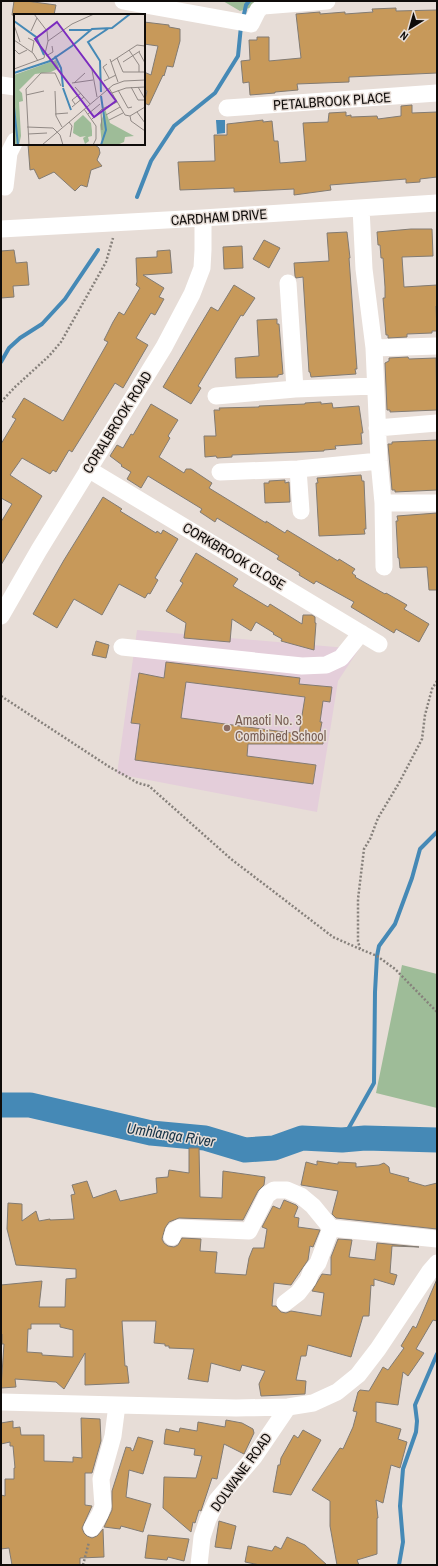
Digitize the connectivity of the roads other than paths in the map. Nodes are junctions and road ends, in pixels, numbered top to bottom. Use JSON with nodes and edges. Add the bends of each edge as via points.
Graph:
{"nodes":[{"id":1,"x":123,"y":1,"type":"edge"},
{"id":2,"x":327,"y":1,"type":"edge"},
{"id":3,"x":282,"y":3,"type":"edge"},
{"id":4,"x":1,"y":85,"type":"edge"},
{"id":5,"x":14,"y":87,"type":"edge"},
{"id":6,"x":437,"y":93,"type":"edge"},
{"id":7,"x":227,"y":108,"type":"dead end"},
{"id":8,"x":14,"y":143,"type":"edge"},
{"id":9,"x":5,"y":187,"type":"dead end"},
{"id":10,"x":437,"y":203,"type":"edge"},
{"id":11,"x":361,"y":208,"type":"junction"},
{"id":12,"x":203,"y":218,"type":"junction"},
{"id":13,"x":1,"y":229,"type":"edge"},
{"id":14,"x":288,"y":283,"type":"dead end"},
{"id":15,"x":437,"y":346,"type":"edge"},
{"id":16,"x":374,"y":348,"type":"junction"},
{"id":17,"x":374,"y":386,"type":"junction"},
{"id":18,"x":295,"y":389,"type":"junction"},
{"id":19,"x":216,"y":396,"type":"dead end"},
{"id":20,"x":437,"y":424,"type":"edge"},
{"id":21,"x":377,"y":428,"type":"junction"},
{"id":22,"x":379,"y":460,"type":"junction"},
{"id":23,"x":298,"y":469,"type":"junction"},
{"id":24,"x":88,"y":470,"type":"junction"},
{"id":25,"x":220,"y":472,"type":"dead end"},
{"id":26,"x":383,"y":503,"type":"junction"},
{"id":27,"x":437,"y":503,"type":"edge"},
{"id":28,"x":301,"y":511,"type":"dead end"},
{"id":29,"x":384,"y":566,"type":"dead end"},
{"id":30,"x":1,"y":616,"type":"edge"},
{"id":31,"x":361,"y":633,"type":"junction"},
{"id":32,"x":379,"y":644,"type":"dead end"},
{"id":33,"x":122,"y":647,"type":"dead end"},
{"id":34,"x":331,"y":1228,"type":"junction"},
{"id":35,"x":172,"y":1238,"type":"dead end"},
{"id":36,"x":437,"y":1239,"type":"edge"},
{"id":37,"x":437,"y":1262,"type":"edge"},
{"id":38,"x":285,"y":1303,"type":"dead end"},
{"id":39,"x":1,"y":1402,"type":"edge"},
{"id":40,"x":117,"y":1405,"type":"junction"},
{"id":41,"x":288,"y":1407,"type":"junction"},
{"id":42,"x":92,"y":1528,"type":"road end"},
{"id":43,"x":199,"y":1565,"type":"edge"}],
"edges":[{"from":1,"to":3,"type":"street","via":[[252,24],[258,10],[263,6]]},
{"from":2,"to":3,"type":"street"},
{"from":4,"to":5,"type":"street"},
{"from":6,"to":7,"type":"street","name":"PETALBROOK PLACE"},
{"from":8,"to":9,"type":"street","via":[[9,153]]},
{"from":10,"to":11,"type":"street","name":"CARDHAM DRIVE"},
{"from":11,"to":12,"type":"street","name":"CARDHAM DRIVE"},
{"from":11,"to":16,"type":"street","via":[[364,270]]},
{"from":12,"to":13,"type":"street","name":"CARDHAM DRIVE"},
{"from":12,"to":24,"type":"street","name":"CORALBROOK ROAD","via":[[202,268],[192,294],[164,347]]},
{"from":14,"to":18,"type":"street"},
{"from":15,"to":16,"type":"street"},
{"from":16,"to":17,"type":"street"},
{"from":17,"to":18,"type":"street"},
{"from":17,"to":21,"type":"street"},
{"from":18,"to":19,"type":"street"},
{"from":20,"to":21,"type":"street"},
{"from":21,"to":22,"type":"street"},
{"from":22,"to":23,"type":"street"},
{"from":22,"to":26,"type":"street"},
{"from":23,"to":25,"type":"street"},
{"from":23,"to":28,"type":"street"},
{"from":24,"to":30,"type":"street","name":"CORALBROOK ROAD"},
{"from":24,"to":31,"type":"street","name":"CORKBROOK CLOSE"},
{"from":26,"to":27,"type":"street"},
{"from":26,"to":29,"type":"street"},
{"from":31,"to":32,"type":"street","name":"CORKBROOK CLOSE"},
{"from":31,"to":33,"type":"street","via":[[341,658],[326,665],[302,666]]},
{"from":34,"to":35,"type":"street","via":[[301,1196],[287,1190],[274,1190],[267,1195],[249,1231],[179,1228],[174,1231]]},
{"from":34,"to":36,"type":"street"},
{"from":34,"to":38,"type":"street","via":[[318,1263],[310,1272],[308,1280]]},
{"from":37,"to":41,"type":"street","via":[[358,1376],[325,1398],[313,1403]]},
{"from":39,"to":40,"type":"street"},
{"from":40,"to":41,"type":"street"},
{"from":40,"to":42,"type":"street","via":[[113,1436],[101,1479],[103,1506]]},
{"from":41,"to":43,"type":"street","name":"DOLWANE ROAD","via":[[254,1457],[217,1500],[202,1537]]}]}
